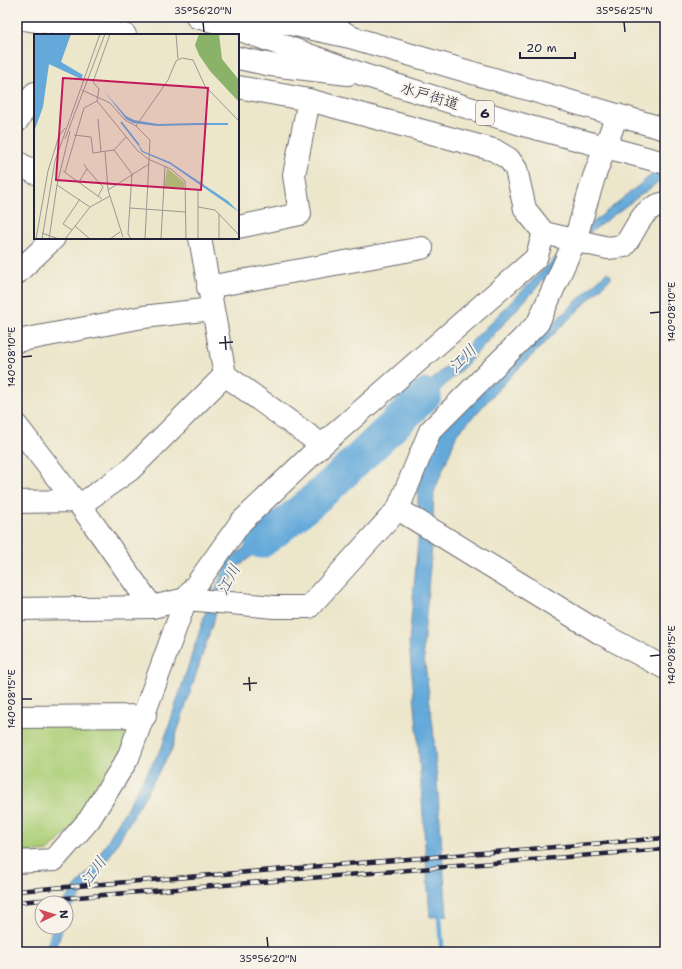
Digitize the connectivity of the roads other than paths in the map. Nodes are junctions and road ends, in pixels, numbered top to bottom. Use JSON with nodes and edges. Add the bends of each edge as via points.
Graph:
{"nodes":[{"id":1,"x":197,"y":17,"type":"edge"},
{"id":2,"x":258,"y":17,"type":"edge"},
{"id":3,"x":318,"y":17,"type":"edge"},
{"id":4,"x":17,"y":18,"type":"edge"},
{"id":5,"x":64,"y":30,"type":"edge"},
{"id":6,"x":113,"y":34,"type":"edge"},
{"id":7,"x":350,"y":37,"type":"junction"},
{"id":8,"x":239,"y":58,"type":"edge"},
{"id":9,"x":367,"y":76,"type":"junction"},
{"id":10,"x":239,"y":87,"type":"edge"},
{"id":11,"x":34,"y":94,"type":"edge"},
{"id":12,"x":310,"y":100,"type":"junction"},
{"id":13,"x":617,"y":115,"type":"junction"},
{"id":14,"x":17,"y":121,"type":"edge"},
{"id":15,"x":665,"y":129,"type":"edge"},
{"id":16,"x":604,"y":147,"type":"junction"},
{"id":17,"x":17,"y":162,"type":"edge"},
{"id":18,"x":665,"y":164,"type":"edge"},
{"id":19,"x":34,"y":172,"type":"edge"},
{"id":20,"x":665,"y":203,"type":"edge"},
{"id":21,"x":239,"y":226,"type":"edge"},
{"id":22,"x":544,"y":233,"type":"junction"},
{"id":23,"x":53,"y":239,"type":"edge"},
{"id":24,"x":200,"y":239,"type":"edge"},
{"id":25,"x":575,"y":240,"type":"junction"},
{"id":26,"x":422,"y":248,"type":"dead end"},
{"id":27,"x":17,"y":273,"type":"edge"},
{"id":28,"x":208,"y":287,"type":"junction"},
{"id":29,"x":212,"y":309,"type":"junction"},
{"id":30,"x":17,"y":341,"type":"edge"},
{"id":31,"x":225,"y":375,"type":"junction"},
{"id":32,"x":17,"y":426,"type":"edge"},
{"id":33,"x":322,"y":446,"type":"junction"},
{"id":34,"x":17,"y":502,"type":"edge"},
{"id":35,"x":77,"y":503,"type":"junction"},
{"id":36,"x":398,"y":509,"type":"junction"},
{"id":37,"x":186,"y":598,"type":"junction"},
{"id":38,"x":152,"y":607,"type":"junction"},
{"id":39,"x":17,"y":608,"type":"edge"},
{"id":40,"x":665,"y":668,"type":"edge"},
{"id":41,"x":145,"y":716,"type":"junction"},
{"id":42,"x":17,"y":717,"type":"edge"},
{"id":43,"x":17,"y":862,"type":"edge"}],
"edges":[{"from":1,"to":9,"type":"main road","number":"6","via":[[221,23]]},
{"from":2,"to":7,"type":"main road","number":"6"},
{"from":3,"to":7,"type":"main road"},
{"from":4,"to":5,"type":"main road"},
{"from":5,"to":6,"type":"main road"},
{"from":7,"to":13,"type":"main road","number":"6"},
{"from":8,"to":9,"type":"main road","name":"水戸街道","via":[[271,65]]},
{"from":9,"to":16,"type":"main road","name":"水戸街道","number":"6"},
{"from":10,"to":12,"type":"main road"},
{"from":11,"to":14,"type":"main road"},
{"from":12,"to":21,"type":"main road","via":[[294,175],[300,214]]},
{"from":12,"to":22,"type":"main road","via":[[499,153],[508,158],[516,169],[525,209]]},
{"from":13,"to":15,"type":"main road","number":"6"},
{"from":13,"to":16,"type":"main road"},
{"from":16,"to":18,"type":"main road","name":"水戸街道","number":"6"},
{"from":16,"to":25,"type":"main road"},
{"from":17,"to":19,"type":"main road"},
{"from":20,"to":25,"type":"main road","via":[[653,205],[641,218],[634,234],[624,246],[608,248]]},
{"from":22,"to":25,"type":"main road"},
{"from":22,"to":33,"type":"main road","via":[[536,258]]},
{"from":23,"to":27,"type":"main road"},
{"from":24,"to":28,"type":"main road"},
{"from":25,"to":36,"type":"main road","via":[[538,323],[430,431]]},
{"from":26,"to":28,"type":"main road"},
{"from":28,"to":29,"type":"main road"},
{"from":29,"to":30,"type":"main road","via":[[143,317]]},
{"from":29,"to":31,"type":"main road"},
{"from":31,"to":33,"type":"main road"},
{"from":31,"to":35,"type":"main road","via":[[130,470]]},
{"from":32,"to":35,"type":"main road"},
{"from":33,"to":37,"type":"main road","via":[[241,522]]},
{"from":34,"to":35,"type":"main road"},
{"from":35,"to":38,"type":"main road"},
{"from":36,"to":37,"type":"main road","via":[[309,607],[274,607]]},
{"from":36,"to":40,"type":"main road","via":[[600,633]]},
{"from":37,"to":38,"type":"main road"},
{"from":37,"to":41,"type":"main road"},
{"from":38,"to":39,"type":"main road"},
{"from":41,"to":42,"type":"main road"},
{"from":41,"to":43,"type":"main road","via":[[128,758],[89,820],[54,860]]}]}
